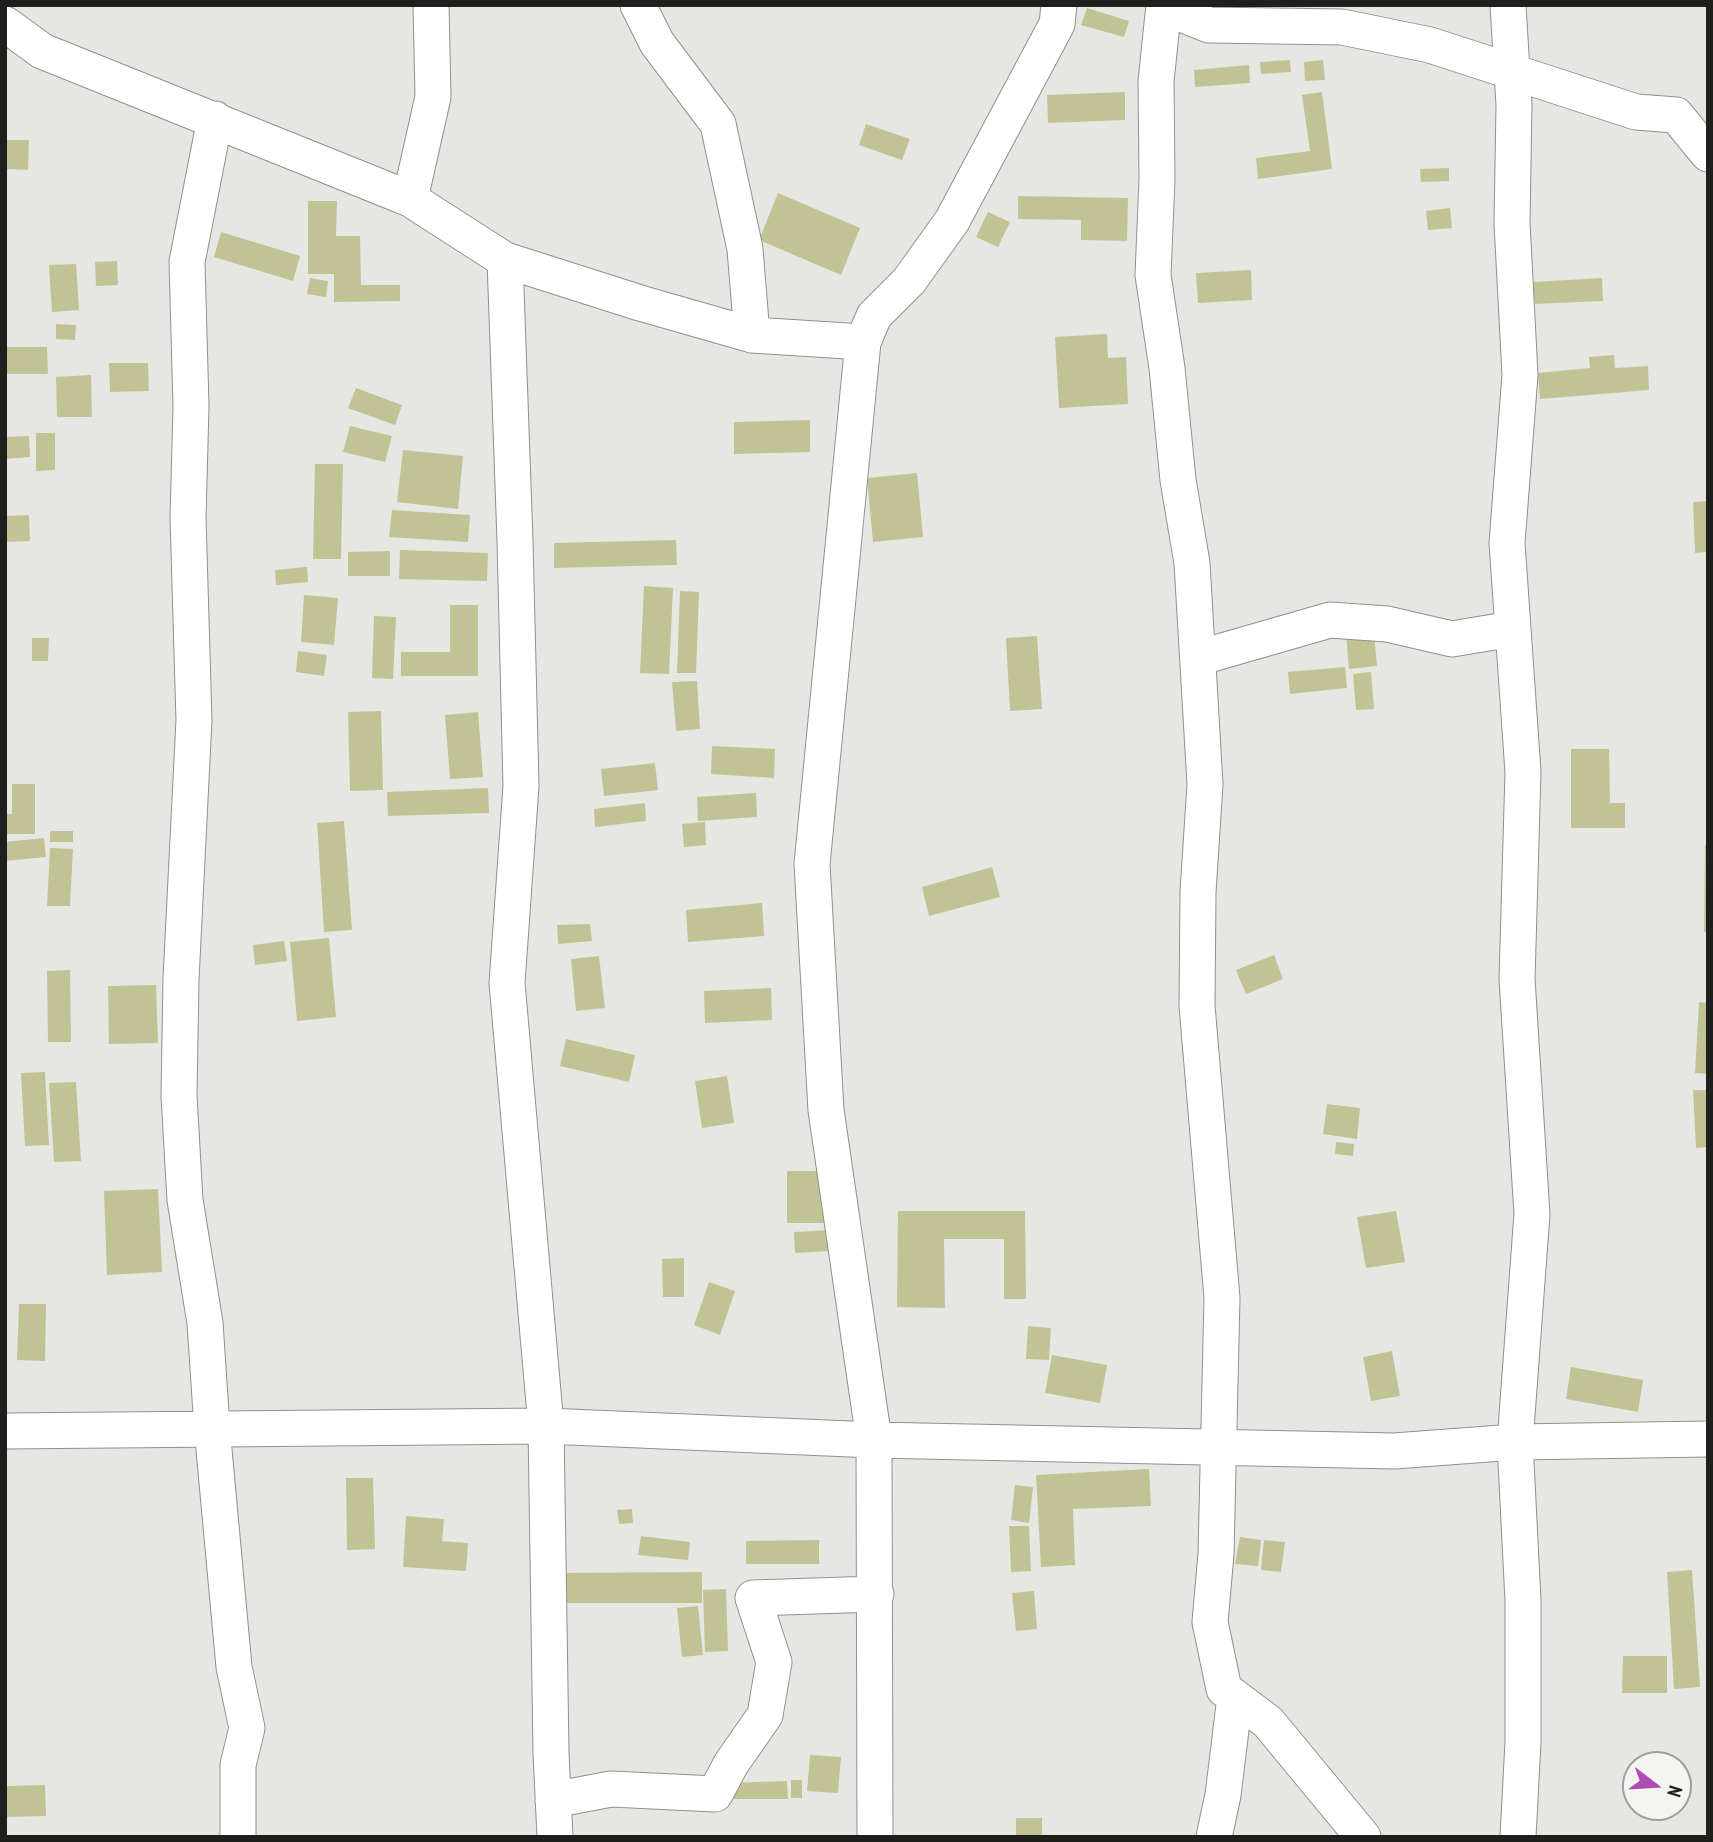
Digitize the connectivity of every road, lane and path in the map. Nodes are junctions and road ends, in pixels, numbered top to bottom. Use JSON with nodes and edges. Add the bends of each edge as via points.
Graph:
{"nodes":[{"id":1,"x":431,"y":5,"type":"edge"},
{"id":2,"x":638,"y":5,"type":"edge"},
{"id":3,"x":1059,"y":5,"type":"edge"},
{"id":4,"x":1508,"y":5,"type":"edge"},
{"id":5,"x":1164,"y":6,"type":"edge"},
{"id":6,"x":5,"y":24,"type":"edge"},
{"id":7,"x":1512,"y":74,"type":"junction"},
{"id":8,"x":215,"y":119,"type":"junction"},
{"id":9,"x":1708,"y":155,"type":"edge"},
{"id":10,"x":410,"y":199,"type":"junction"},
{"id":11,"x":505,"y":260,"type":"junction"},
{"id":12,"x":752,"y":335,"type":"junction"},
{"id":13,"x":863,"y":342,"type":"junction"},
{"id":14,"x":1512,"y":629,"type":"junction"},
{"id":15,"x":1198,"y":657,"type":"junction"},
{"id":16,"x":547,"y":1426,"type":"junction"},
{"id":17,"x":212,"y":1428,"type":"junction"},
{"id":18,"x":5,"y":1431,"type":"edge"},
{"id":19,"x":1708,"y":1439,"type":"edge"},
{"id":20,"x":874,"y":1440,"type":"junction"},
{"id":21,"x":1515,"y":1442,"type":"junction"},
{"id":22,"x":1218,"y":1447,"type":"junction"},
{"id":23,"x":876,"y":1594,"type":"junction"},
{"id":24,"x":1235,"y":1697,"type":"junction"},
{"id":25,"x":553,"y":1800,"type":"junction"},
{"id":26,"x":238,"y":1837,"type":"edge"},
{"id":27,"x":555,"y":1837,"type":"edge"},
{"id":28,"x":875,"y":1837,"type":"edge"},
{"id":29,"x":1214,"y":1837,"type":"edge"},
{"id":30,"x":1363,"y":1837,"type":"edge"},
{"id":31,"x":1518,"y":1837,"type":"edge"}],
"edges":[{"from":1,"to":10,"type":"street","via":[[433,97]]},
{"from":2,"to":12,"type":"street","via":[[657,43],[718,124],[745,249]]},
{"from":3,"to":13,"type":"street","via":[[1057,24],[952,221],[909,281],[874,316]]},
{"from":4,"to":7,"type":"street"},
{"from":5,"to":7,"type":"street","via":[[1209,25],[1342,27],[1430,45]]},
{"from":5,"to":15,"type":"street","via":[[1156,81],[1153,275],[1192,563]]},
{"from":6,"to":8,"type":"street","via":[[43,51]]},
{"from":7,"to":9,"type":"street","via":[[1636,113],[1676,116]]},
{"from":7,"to":14,"type":"street","via":[[1512,223],[1520,375],[1507,543]]},
{"from":8,"to":10,"type":"street"},
{"from":8,"to":17,"type":"street","via":[[187,262],[194,720],[179,1096],[185,1200],[205,1323]]},
{"from":10,"to":11,"type":"street"},
{"from":11,"to":12,"type":"street"},
{"from":11,"to":16,"type":"street","via":[[521,786],[507,983]]},
{"from":12,"to":13,"type":"street"},
{"from":13,"to":20,"type":"street","via":[[812,864],[825,1110]]},
{"from":14,"to":15,"type":"street","via":[[1452,639],[1387,624],[1330,620]]},
{"from":14,"to":21,"type":"street","via":[[1523,772],[1517,979],[1532,1214]]},
{"from":15,"to":22,"type":"street","via":[[1205,784],[1197,1006],[1222,1298]]},
{"from":16,"to":17,"type":"street"},
{"from":16,"to":20,"type":"street"},
{"from":16,"to":25,"type":"street"},
{"from":17,"to":18,"type":"street"},
{"from":17,"to":26,"type":"street","via":[[234,1667],[247,1728],[238,1765]]},
{"from":19,"to":21,"type":"street"},
{"from":20,"to":22,"type":"street"},
{"from":20,"to":23,"type":"street"},
{"from":21,"to":22,"type":"street","via":[[1394,1451]]},
{"from":21,"to":31,"type":"street","via":[[1523,1601]]},
{"from":22,"to":24,"type":"street","via":[[1210,1622],[1224,1689]]},
{"from":23,"to":25,"type":"street","via":[[753,1598],[774,1662],[765,1715],[715,1794],[611,1789]]},
{"from":23,"to":28,"type":"street"},
{"from":24,"to":29,"type":"street"},
{"from":24,"to":30,"type":"street","via":[[1268,1722]]},
{"from":25,"to":27,"type":"street"}]}
